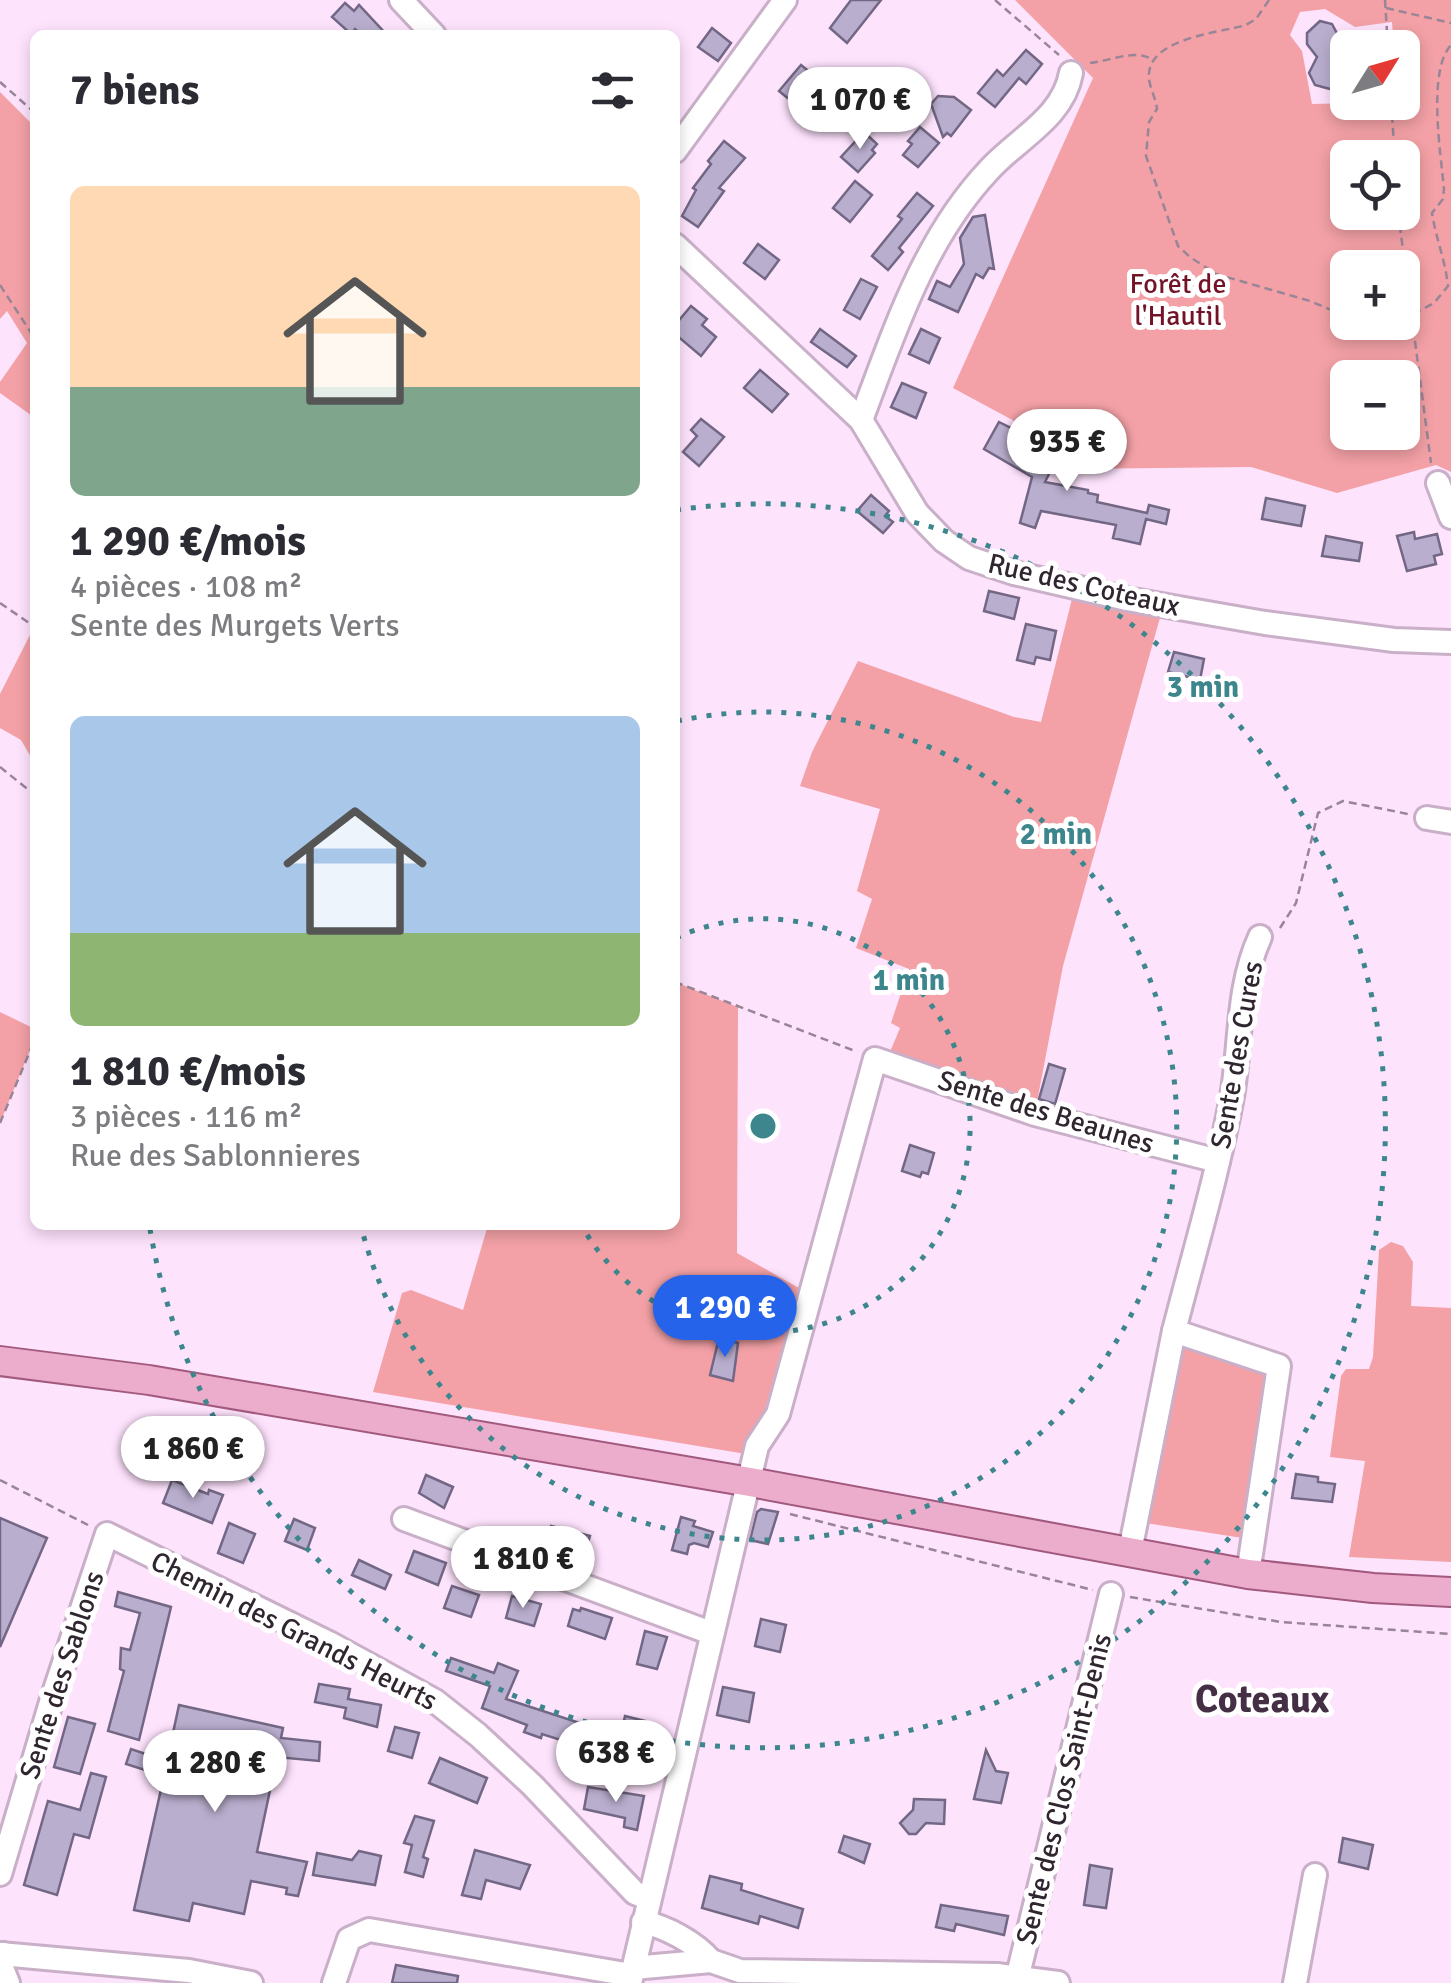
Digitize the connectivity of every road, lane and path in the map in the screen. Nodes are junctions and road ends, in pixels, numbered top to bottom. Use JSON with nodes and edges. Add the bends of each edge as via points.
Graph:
{"nodes":[{"id":1,"x":401,"y":0,"type":"edge"},
{"id":2,"x":785,"y":0,"type":"edge"},
{"id":3,"x":995,"y":0,"type":"edge"},
{"id":4,"x":1269,"y":0,"type":"edge"},
{"id":5,"x":1385,"y":0,"type":"edge"},
{"id":6,"x":1386,"y":8,"type":"junction"},
{"id":7,"x":1451,"y":23,"type":"edge"},
{"id":8,"x":429,"y":30,"type":"edge"},
{"id":9,"x":1387,"y":30,"type":"edge"},
{"id":10,"x":1451,"y":46,"type":"edge"},
{"id":11,"x":1153,"y":60,"type":"junction"},
{"id":12,"x":1070,"y":68,"type":"junction"},
{"id":13,"x":0,"y":82,"type":"edge"},
{"id":14,"x":30,"y":109,"type":"edge"},
{"id":15,"x":680,"y":144,"type":"edge"},
{"id":16,"x":680,"y":255,"type":"edge"},
{"id":17,"x":0,"y":285,"type":"edge"},
{"id":18,"x":1330,"y":309,"type":"edge"},
{"id":19,"x":1420,"y":311,"type":"edge"},
{"id":20,"x":30,"y":331,"type":"edge"},
{"id":21,"x":1412,"y":340,"type":"edge"},
{"id":22,"x":861,"y":420,"type":"junction"},
{"id":23,"x":1438,"y":484,"type":"joint"},
{"id":24,"x":1451,"y":517,"type":"edge"},
{"id":25,"x":0,"y":603,"type":"edge"},
{"id":26,"x":30,"y":624,"type":"edge"},
{"id":27,"x":1451,"y":642,"type":"edge"},
{"id":28,"x":0,"y":767,"type":"edge"},
{"id":29,"x":30,"y":791,"type":"edge"},
{"id":30,"x":1427,"y":818,"type":"joint"},
{"id":31,"x":1451,"y":822,"type":"edge"},
{"id":32,"x":1260,"y":937,"type":"joint"},
{"id":33,"x":680,"y":984,"type":"edge"},
{"id":34,"x":30,"y":1051,"type":"edge"},
{"id":35,"x":875,"y":1059,"type":"junction"},
{"id":36,"x":0,"y":1123,"type":"edge"},
{"id":37,"x":1218,"y":1161,"type":"junction"},
{"id":38,"x":1174,"y":1331,"type":"junction"},
{"id":39,"x":0,"y":1361,"type":"edge"},
{"id":40,"x":0,"y":1480,"type":"edge"},
{"id":41,"x":750,"y":1482,"type":"junction"},
{"id":42,"x":404,"y":1519,"type":"dead end"},
{"id":43,"x":107,"y":1534,"type":"junction"},
{"id":44,"x":1130,"y":1551,"type":"junction"},
{"id":45,"x":1248,"y":1574,"type":"junction"},
{"id":46,"x":1451,"y":1592,"type":"edge"},
{"id":47,"x":1111,"y":1594,"type":"dead end"},
{"id":48,"x":711,"y":1633,"type":"junction"},
{"id":49,"x":0,"y":1874,"type":"edge"},
{"id":50,"x":1315,"y":1875,"type":"dead end"},
{"id":51,"x":648,"y":1898,"type":"junction"},
{"id":52,"x":643,"y":1922,"type":"junction"},
{"id":53,"x":2,"y":1954,"type":"edge"},
{"id":54,"x":710,"y":1961,"type":"junction"},
{"id":55,"x":631,"y":1975,"type":"edge"},
{"id":56,"x":189,"y":1977,"type":"edge"},
{"id":57,"x":752,"y":1977,"type":"edge"},
{"id":58,"x":1017,"y":1980,"type":"edge"},
{"id":59,"x":8,"y":1983,"type":"edge"},
{"id":60,"x":251,"y":1983,"type":"edge"},
{"id":61,"x":334,"y":1983,"type":"edge"},
{"id":62,"x":1058,"y":1983,"type":"edge"},
{"id":63,"x":1296,"y":1983,"type":"edge"}],
"edges":[{"from":1,"to":8,"type":"street"},
{"from":2,"to":15,"type":"street"},
{"from":3,"to":12,"type":"path"},
{"from":4,"to":11,"type":"path","via":[[1256,19],[1176,42]]},
{"from":5,"to":6,"type":"path"},
{"from":6,"to":7,"type":"path"},
{"from":6,"to":9,"type":"path"},
{"from":10,"to":19,"type":"path","via":[[1438,82],[1443,199],[1432,213],[1448,286]]},
{"from":11,"to":12,"type":"path","via":[[1134,54]]},
{"from":11,"to":18,"type":"path","via":[[1149,78],[1157,110],[1146,156],[1178,246],[1216,274]]},
{"from":12,"to":22,"type":"street","via":[[1068,94],[961,202],[898,318]]},
{"from":13,"to":14,"type":"path"},
{"from":16,"to":22,"type":"street","name":"Rue des Coteaux"},
{"from":17,"to":20,"type":"path"},
{"from":21,"to":23,"type":"path"},
{"from":22,"to":27,"type":"street","name":"Rue des Coteaux","via":[[917,514],[970,558],[1014,574],[1213,614]]},
{"from":23,"to":24,"type":"street"},
{"from":25,"to":26,"type":"path"},
{"from":28,"to":29,"type":"path"},
{"from":30,"to":31,"type":"street"},
{"from":30,"to":32,"type":"path","name":"Sente des Cures","via":[[1343,801],[1325,807],[1296,903],[1280,928]]},
{"from":32,"to":37,"type":"street","name":"Sente des Cures","via":[[1238,1027]]},
{"from":33,"to":35,"type":"path"},
{"from":34,"to":36,"type":"path"},
{"from":35,"to":37,"type":"street","name":"Sente des Beaunes","via":[[1036,1114]]},
{"from":35,"to":41,"type":"street","via":[[778,1414],[758,1446]]},
{"from":37,"to":38,"type":"street","name":"Sente des Cures"},
{"from":38,"to":44,"type":"street","name":"Sente des Cures"},
{"from":38,"to":45,"type":"street","via":[[1280,1366]]},
{"from":39,"to":41,"type":"main road"},
{"from":40,"to":43,"type":"path"},
{"from":41,"to":44,"type":"main road"},
{"from":41,"to":48,"type":"street"},
{"from":42,"to":48,"type":"street"},
{"from":43,"to":49,"type":"street","name":"Sente des Sablons"},
{"from":43,"to":51,"type":"street","name":"Chemin des Grands Heurts","via":[[435,1701],[532,1785],[635,1893]]},
{"from":44,"to":45,"type":"main road"},
{"from":45,"to":46,"type":"main road"},
{"from":47,"to":58,"type":"street","name":"Sente des Clos Saint-Denis"},
{"from":48,"to":51,"type":"street"},
{"from":50,"to":63,"type":"street"},
{"from":51,"to":52,"type":"street"},
{"from":52,"to":54,"type":"street"},
{"from":52,"to":55,"type":"street"},
{"from":53,"to":56,"type":"street"},
{"from":53,"to":59,"type":"street"},
{"from":54,"to":55,"type":"street"},
{"from":54,"to":57,"type":"street"},
{"from":55,"to":61,"type":"street","via":[[370,1930],[350,1940]]},
{"from":56,"to":60,"type":"street"},
{"from":57,"to":58,"type":"street"},
{"from":58,"to":62,"type":"street"}]}
